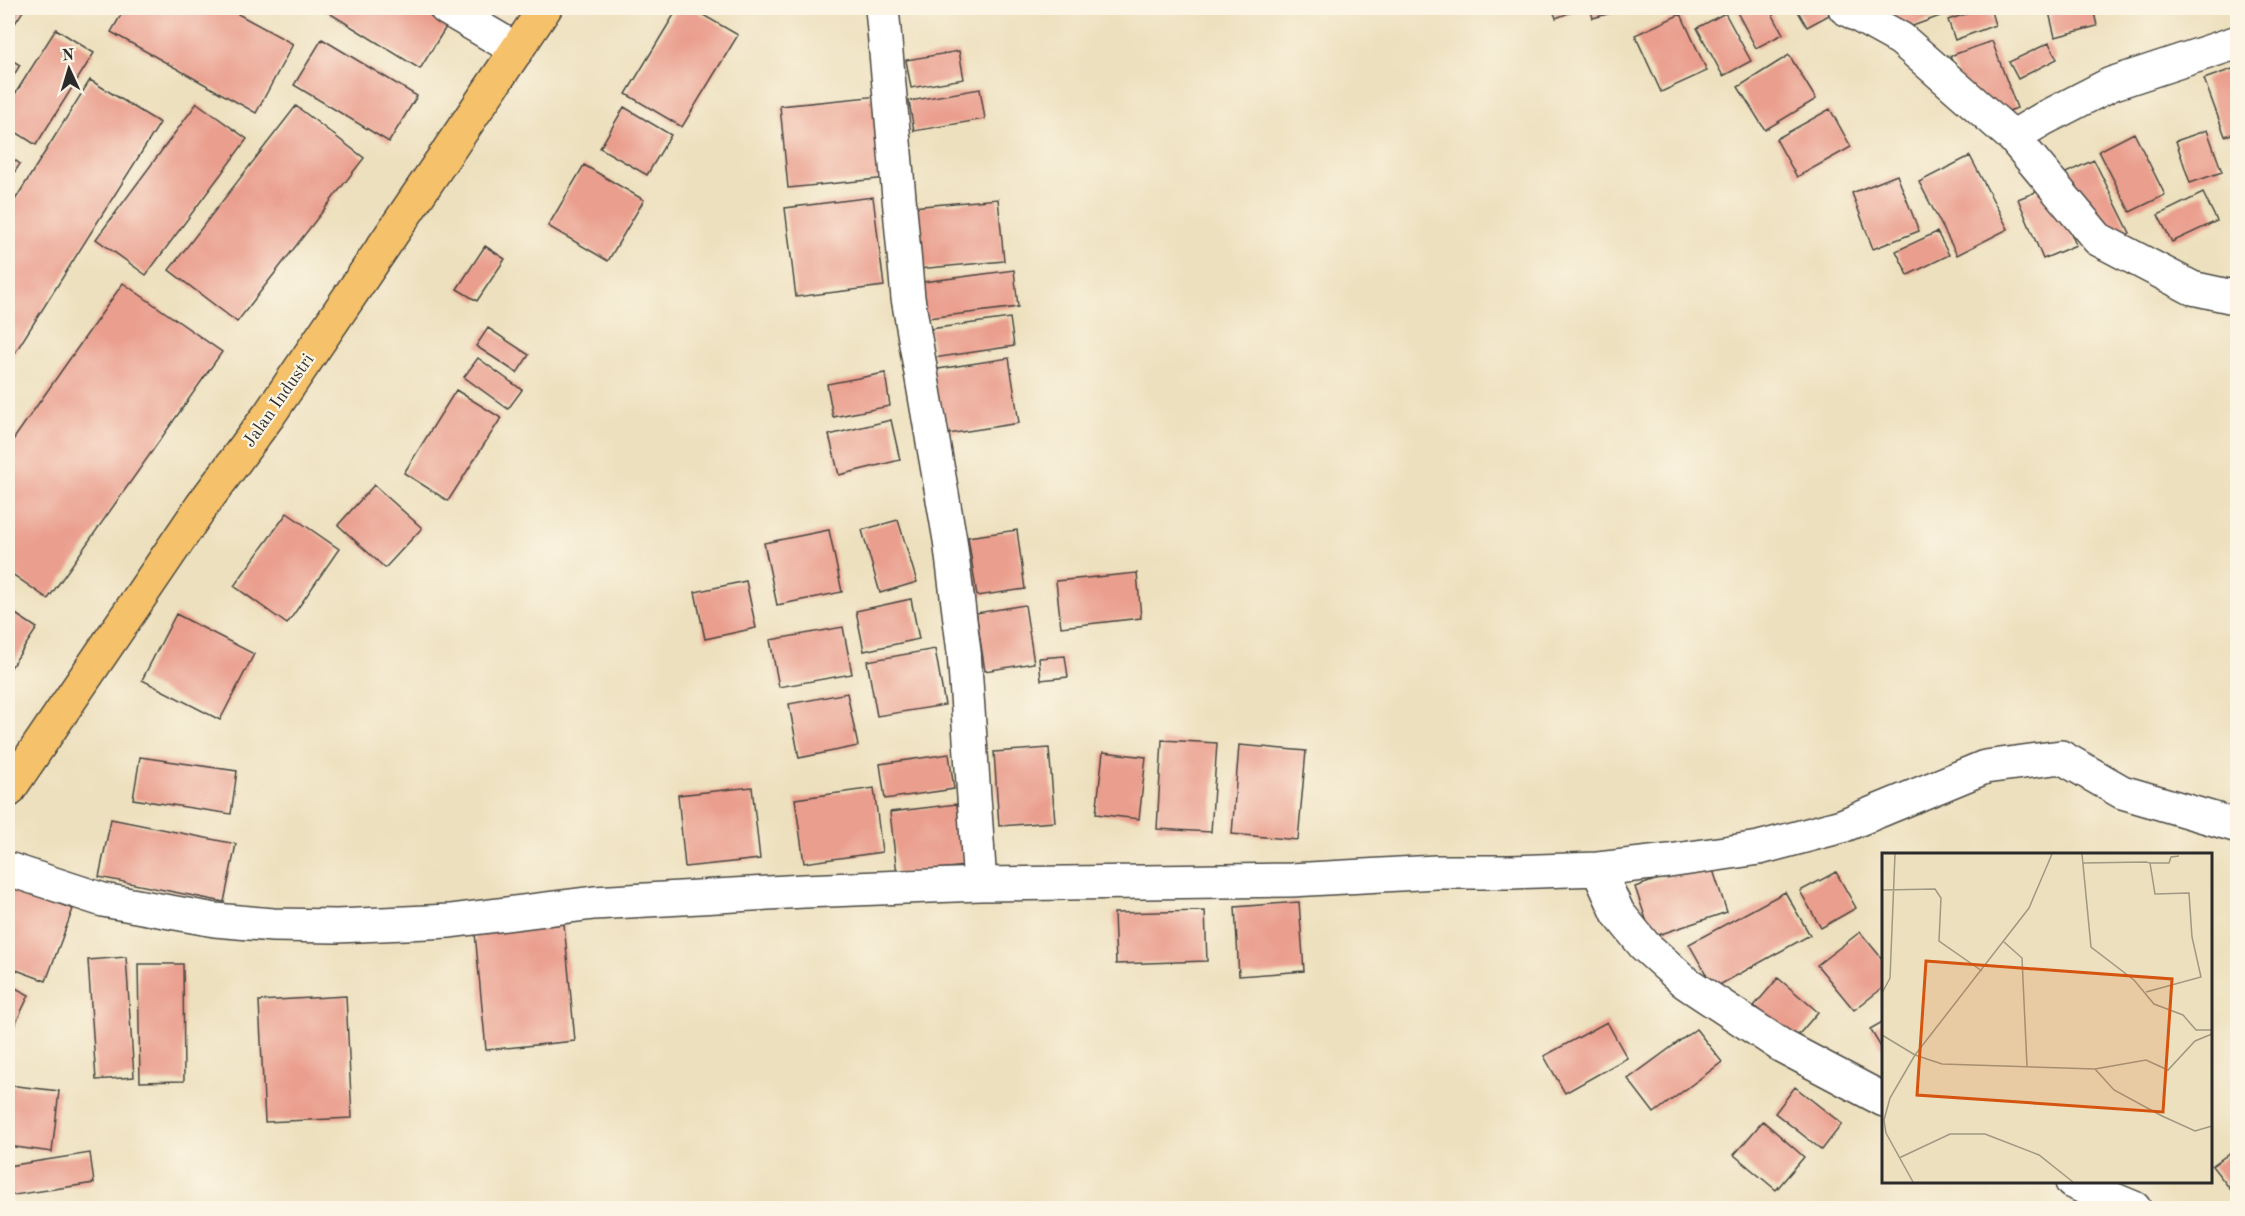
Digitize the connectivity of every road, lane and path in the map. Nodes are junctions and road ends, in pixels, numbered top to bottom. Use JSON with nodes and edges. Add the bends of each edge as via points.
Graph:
{"nodes":[{"id":1,"x":446,"y":8,"type":"edge"},
{"id":2,"x":545,"y":8,"type":"edge"},
{"id":3,"x":882,"y":8,"type":"edge"},
{"id":4,"x":1845,"y":8,"type":"edge"},
{"id":5,"x":2238,"y":42,"type":"edge"},
{"id":6,"x":517,"y":50,"type":"junction"},
{"id":7,"x":2013,"y":137,"type":"junction"},
{"id":8,"x":2238,"y":298,"type":"edge"},
{"id":9,"x":8,"y":791,"type":"edge"},
{"id":10,"x":2238,"y":826,"type":"edge"},
{"id":11,"x":8,"y":869,"type":"edge"},
{"id":12,"x":1598,"y":869,"type":"junction"},
{"id":13,"x":980,"y":884,"type":"junction"},
{"id":14,"x":1882,"y":1099,"type":"edge"},
{"id":15,"x":2074,"y":1183,"type":"edge"},
{"id":16,"x":2134,"y":1209,"type":"edge"}],
"edges":[{"from":1,"to":6,"type":"street"},
{"from":2,"to":6,"type":"main road","name":"Jalan Industri"},
{"from":3,"to":13,"type":"street","via":[[908,298],[950,540],[964,652]]},
{"from":4,"to":7,"type":"street","via":[[1901,39]]},
{"from":5,"to":7,"type":"street","via":[[2111,84]]},
{"from":6,"to":9,"type":"main road","name":"Jalan Industri"},
{"from":7,"to":8,"type":"street","via":[[2098,239],[2192,288]]},
{"from":10,"to":12,"type":"street","via":[[2122,792],[2061,758],[1986,767],[1842,826],[1759,848]]},
{"from":11,"to":13,"type":"street","via":[[103,900],[215,920],[337,927],[450,921],[594,903]]},
{"from":12,"to":13,"type":"street","via":[[1291,880]]},
{"from":12,"to":14,"type":"street","via":[[1618,913],[1644,945],[1685,982],[1782,1046]]},
{"from":15,"to":16,"type":"street"}]}
